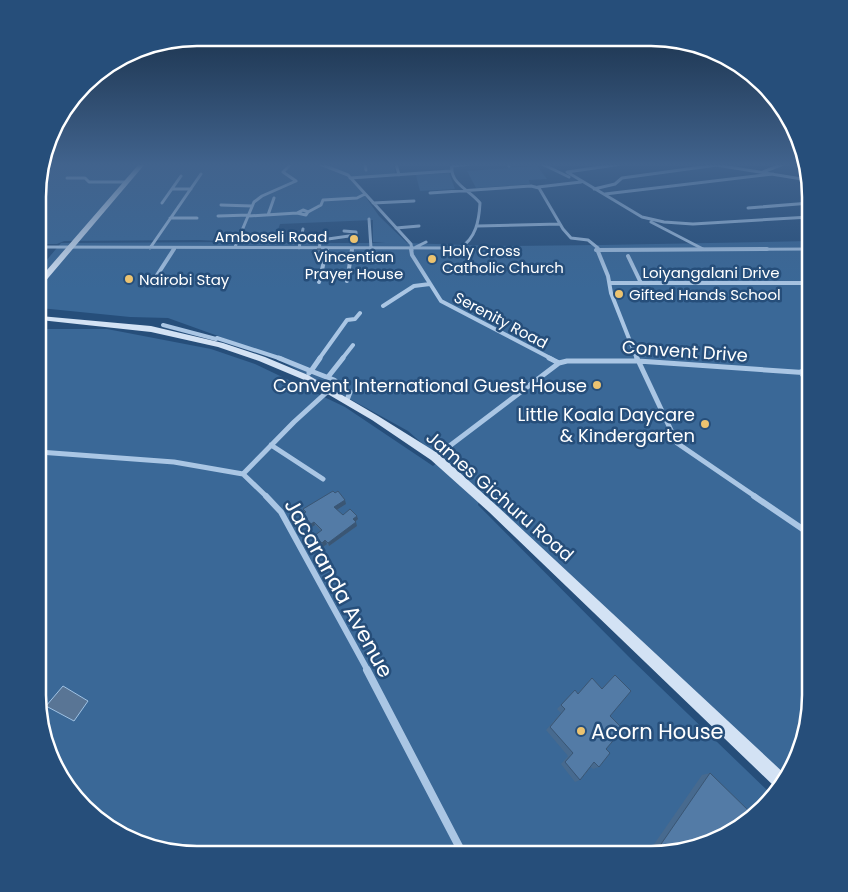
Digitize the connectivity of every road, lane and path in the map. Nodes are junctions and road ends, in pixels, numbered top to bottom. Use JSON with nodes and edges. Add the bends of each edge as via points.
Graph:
{"nodes":[{"id":1,"x":105,"y":206,"type":"edge"},
{"id":2,"x":179,"y":206,"type":"edge"},
{"id":3,"x":240,"y":206,"type":"edge"},
{"id":4,"x":252,"y":206,"type":"joint"},
{"id":5,"x":271,"y":206,"type":"edge"},
{"id":6,"x":320,"y":206,"type":"edge"},
{"id":7,"x":376,"y":206,"type":"edge"},
{"id":8,"x":480,"y":206,"type":"edge"},
{"id":9,"x":551,"y":206,"type":"edge"},
{"id":10,"x":624,"y":206,"type":"edge"},
{"id":11,"x":777,"y":206,"type":"edge"},
{"id":12,"x":748,"y":208,"type":"dead end"},
{"id":13,"x":249,"y":215,"type":"junction"},
{"id":14,"x":268,"y":215,"type":"junction"},
{"id":15,"x":218,"y":216,"type":"dead end"},
{"id":16,"x":642,"y":217,"type":"junction"},
{"id":17,"x":170,"y":218,"type":"junction"},
{"id":18,"x":197,"y":218,"type":"dead end"},
{"id":19,"x":801,"y":218,"type":"edge"},
{"id":20,"x":369,"y":219,"type":"dead end"},
{"id":21,"x":560,"y":224,"type":"junction"},
{"id":22,"x":419,"y":226,"type":"dead end"},
{"id":23,"x":477,"y":226,"type":"junction"},
{"id":24,"x":396,"y":228,"type":"junction"},
{"id":25,"x":302,"y":229,"type":"dead end"},
{"id":26,"x":344,"y":230,"type":"dead end"},
{"id":27,"x":426,"y":242,"type":"dead end"},
{"id":28,"x":46,"y":247,"type":"edge"},
{"id":29,"x":235,"y":247,"type":"junction"},
{"id":30,"x":68,"y":248,"type":"junction"},
{"id":31,"x":150,"y":248,"type":"junction"},
{"id":32,"x":175,"y":248,"type":"junction"},
{"id":33,"x":299,"y":248,"type":"junction"},
{"id":34,"x":319,"y":248,"type":"junction"},
{"id":35,"x":327,"y":248,"type":"junction"},
{"id":36,"x":352,"y":248,"type":"junction"},
{"id":37,"x":371,"y":248,"type":"junction"},
{"id":38,"x":414,"y":248,"type":"junction"},
{"id":39,"x":801,"y":249,"type":"edge"},
{"id":40,"x":596,"y":250,"type":"junction"},
{"id":41,"x":705,"y":250,"type":"junction"},
{"id":42,"x":62,"y":255,"type":"junction"},
{"id":43,"x":628,"y":256,"type":"dead end"},
{"id":44,"x":46,"y":270,"type":"edge"},
{"id":45,"x":46,"y":274,"type":"edge"},
{"id":46,"x":347,"y":280,"type":"dead end"},
{"id":47,"x":152,"y":282,"type":"dead end"},
{"id":48,"x":319,"y":282,"type":"dead end"},
{"id":49,"x":611,"y":283,"type":"junction"},
{"id":50,"x":641,"y":283,"type":"junction"},
{"id":51,"x":801,"y":283,"type":"edge"},
{"id":52,"x":430,"y":284,"type":"junction"},
{"id":53,"x":382,"y":306,"type":"dead end"},
{"id":54,"x":360,"y":313,"type":"dead end"},
{"id":55,"x":46,"y":317,"type":"edge"},
{"id":56,"x":46,"y":323,"type":"edge"},
{"id":57,"x":110,"y":325,"type":"junction"},
{"id":58,"x":164,"y":325,"type":"dead end"},
{"id":59,"x":214,"y":340,"type":"junction"},
{"id":60,"x":353,"y":345,"type":"dead end"},
{"id":61,"x":638,"y":361,"type":"junction"},
{"id":62,"x":559,"y":363,"type":"junction"},
{"id":63,"x":801,"y":372,"type":"edge"},
{"id":64,"x":308,"y":374,"type":"junction"},
{"id":65,"x":328,"y":377,"type":"junction"},
{"id":66,"x":328,"y":391,"type":"junction"},
{"id":67,"x":347,"y":400,"type":"junction"},
{"id":68,"x":271,"y":445,"type":"junction"},
{"id":69,"x":47,"y":452,"type":"edge"},
{"id":70,"x":435,"y":457,"type":"junction"},
{"id":71,"x":243,"y":474,"type":"junction"},
{"id":72,"x":323,"y":479,"type":"dead end"},
{"id":73,"x":801,"y":528,"type":"edge"},
{"id":74,"x":777,"y":777,"type":"edge"},
{"id":75,"x":459,"y":845,"type":"edge"}],
"edges":[{"from":1,"to":30,"type":"main road"},
{"from":2,"to":17,"type":"street"},
{"from":3,"to":4,"type":"street"},
{"from":4,"to":13,"type":"street"},
{"from":5,"to":14,"type":"street"},
{"from":6,"to":14,"type":"street","via":[[308,212]]},
{"from":7,"to":24,"type":"street","name":"Serenity Road"},
{"from":8,"to":23,"type":"street"},
{"from":9,"to":21,"type":"street"},
{"from":10,"to":16,"type":"street"},
{"from":11,"to":12,"type":"street"},
{"from":13,"to":14,"type":"street"},
{"from":13,"to":15,"type":"street"},
{"from":13,"to":29,"type":"street"},
{"from":16,"to":19,"type":"street","via":[[683,224]]},
{"from":16,"to":41,"type":"street"},
{"from":17,"to":18,"type":"street"},
{"from":17,"to":31,"type":"street"},
{"from":20,"to":37,"type":"street"},
{"from":21,"to":23,"type":"street"},
{"from":21,"to":40,"type":"street","via":[[571,238],[588,240],[598,248]]},
{"from":22,"to":24,"type":"street"},
{"from":23,"to":38,"type":"street","name":"Amboseli Road","via":[[472,238],[460,248]]},
{"from":24,"to":38,"type":"street","name":"Serenity Road"},
{"from":25,"to":33,"type":"street"},
{"from":26,"to":34,"type":"street","via":[[356,232],[356,235],[321,240]]},
{"from":27,"to":38,"type":"street"},
{"from":28,"to":30,"type":"street","name":"Amboseli Road"},
{"from":29,"to":32,"type":"street","name":"Amboseli Road"},
{"from":29,"to":33,"type":"street","name":"Amboseli Road"},
{"from":30,"to":31,"type":"street","name":"Amboseli Road"},
{"from":30,"to":42,"type":"main road"},
{"from":31,"to":32,"type":"street","name":"Amboseli Road"},
{"from":32,"to":47,"type":"street"},
{"from":33,"to":34,"type":"street","name":"Amboseli Road"},
{"from":34,"to":35,"type":"street","name":"Amboseli Road"},
{"from":35,"to":36,"type":"street","name":"Amboseli Road"},
{"from":35,"to":48,"type":"street"},
{"from":36,"to":37,"type":"street","name":"Amboseli Road"},
{"from":36,"to":46,"type":"street"},
{"from":37,"to":38,"type":"street","name":"Amboseli Road"},
{"from":38,"to":52,"type":"street","name":"Serenity Road","via":[[412,255]]},
{"from":39,"to":41,"type":"street"},
{"from":40,"to":41,"type":"street"},
{"from":40,"to":49,"type":"street"},
{"from":42,"to":44,"type":"main road"},
{"from":42,"to":45,"type":"main road"},
{"from":43,"to":50,"type":"street"},
{"from":49,"to":50,"type":"street","name":"Loiyangalani Drive"},
{"from":49,"to":61,"type":"street","via":[[611,293]]},
{"from":50,"to":51,"type":"street","name":"Loiyangalani Drive"},
{"from":52,"to":53,"type":"street","via":[[414,286]]},
{"from":52,"to":62,"type":"street","name":"Serenity Road","via":[[441,301]]},
{"from":54,"to":64,"type":"street","via":[[355,319],[347,320]]},
{"from":55,"to":57,"type":"main road","name":"James Gichuru Road"},
{"from":56,"to":57,"type":"main road","name":"James Gichuru Road"},
{"from":57,"to":59,"type":"main road","name":"James Gichuru Road"},
{"from":58,"to":59,"type":"street"},
{"from":59,"to":64,"type":"main road","name":"James Gichuru Road"},
{"from":60,"to":65,"type":"street"},
{"from":61,"to":62,"type":"street","name":"Convent Drive","via":[[570,360]]},
{"from":61,"to":63,"type":"street","name":"Convent Drive"},
{"from":61,"to":73,"type":"street","via":[[677,443]]},
{"from":62,"to":70,"type":"street"},
{"from":64,"to":65,"type":"street"},
{"from":64,"to":66,"type":"main road","name":"James Gichuru Road"},
{"from":65,"to":67,"type":"street","via":[[349,390]]},
{"from":66,"to":67,"type":"main road","name":"James Gichuru Road"},
{"from":66,"to":68,"type":"street"},
{"from":67,"to":70,"type":"main road","name":"James Gichuru Road"},
{"from":68,"to":71,"type":"street"},
{"from":68,"to":72,"type":"street"},
{"from":69,"to":71,"type":"street","via":[[161,460]]},
{"from":70,"to":74,"type":"main road","name":"James Gichuru Road","via":[[583,592]]},
{"from":71,"to":75,"type":"street","name":"Jacaranda Avenue","via":[[281,512]]}]}
